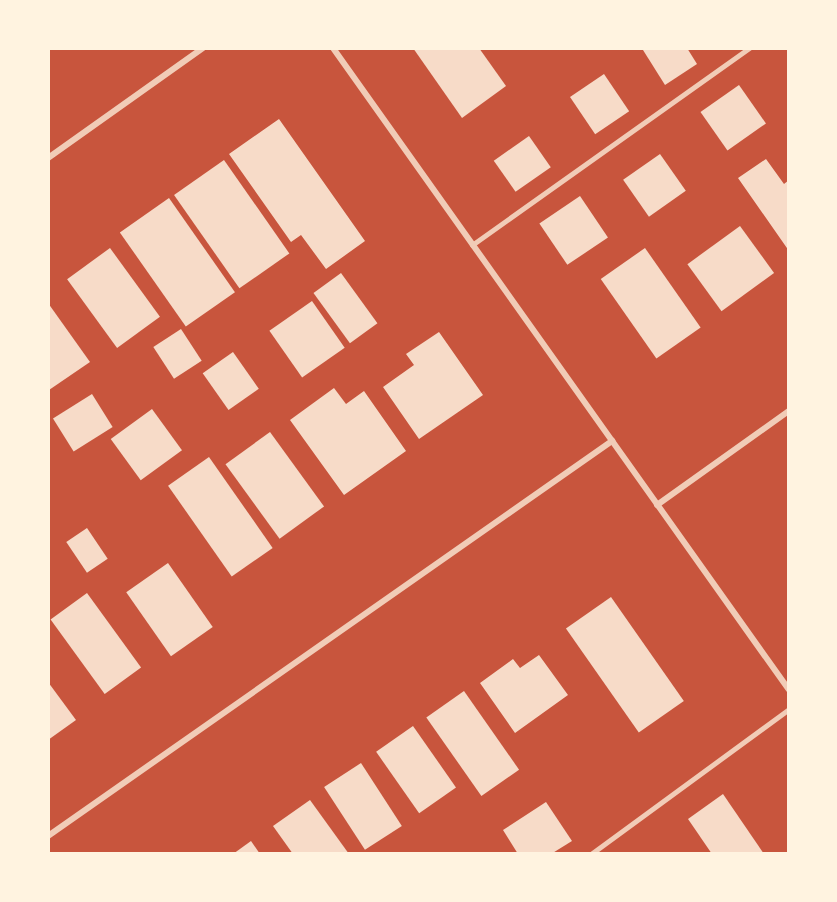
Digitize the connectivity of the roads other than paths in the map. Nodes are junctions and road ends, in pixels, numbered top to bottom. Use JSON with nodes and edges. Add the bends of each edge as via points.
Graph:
{"nodes":[{"id":1,"x":203,"y":48,"type":"edge"},
{"id":2,"x":333,"y":48,"type":"edge"},
{"id":3,"x":749,"y":48,"type":"edge"},
{"id":4,"x":48,"y":158,"type":"edge"},
{"id":5,"x":472,"y":245,"type":"junction"},
{"id":6,"x":789,"y":411,"type":"edge"},
{"id":7,"x":612,"y":441,"type":"junction"},
{"id":8,"x":657,"y":505,"type":"junction"},
{"id":9,"x":789,"y":690,"type":"edge"},
{"id":10,"x":789,"y":709,"type":"edge"},
{"id":11,"x":48,"y":836,"type":"edge"},
{"id":12,"x":591,"y":854,"type":"edge"}],
"edges":[{"from":1,"to":4,"type":"street"},
{"from":2,"to":5,"type":"street"},
{"from":3,"to":5,"type":"lane"},
{"from":5,"to":7,"type":"street"},
{"from":6,"to":8,"type":"street"},
{"from":7,"to":8,"type":"street"},
{"from":7,"to":11,"type":"street"},
{"from":8,"to":9,"type":"street"},
{"from":10,"to":12,"type":"lane"}]}
